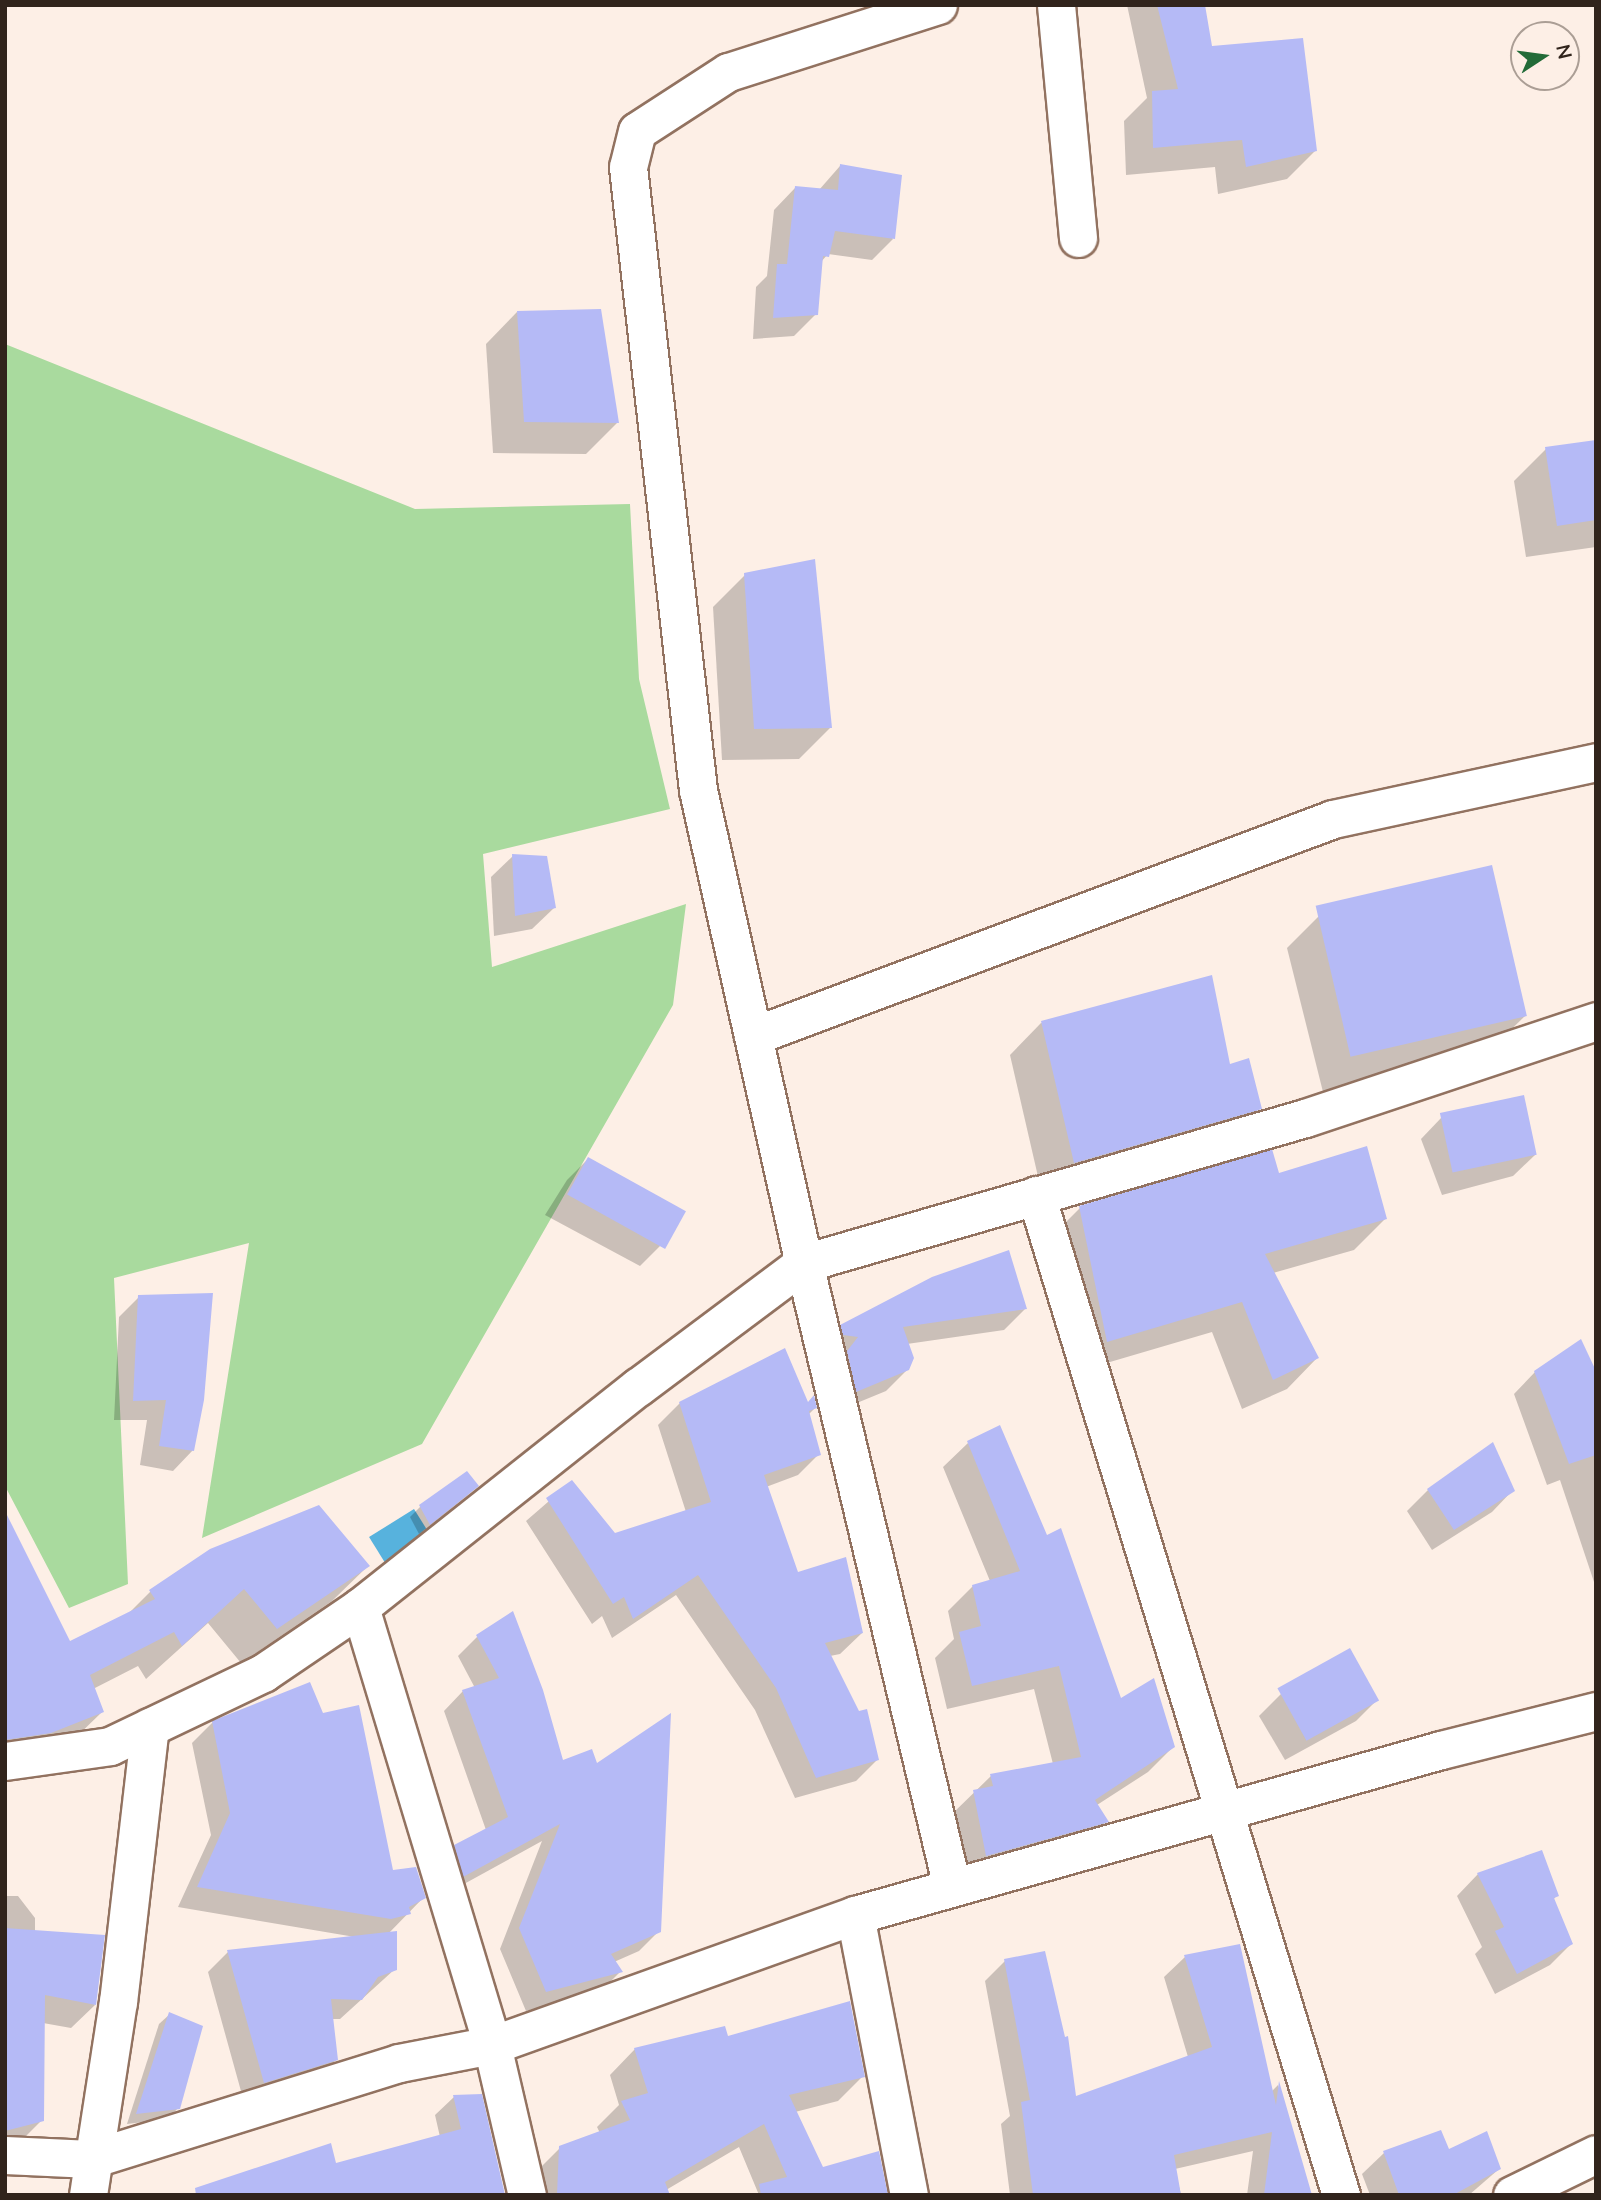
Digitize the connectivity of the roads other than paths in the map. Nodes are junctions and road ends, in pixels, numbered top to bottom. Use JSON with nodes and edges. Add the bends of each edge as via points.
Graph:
{"nodes":[{"id":1,"x":938,"y":5,"type":"edge"},
{"id":2,"x":1056,"y":5,"type":"edge"},
{"id":3,"x":1078,"y":238,"type":"dead end"},
{"id":4,"x":1596,"y":762,"type":"edge"},
{"id":5,"x":1596,"y":1021,"type":"edge"},
{"id":6,"x":753,"y":1036,"type":"junction"},
{"id":7,"x":1036,"y":1195,"type":"junction"},
{"id":8,"x":804,"y":1264,"type":"junction"},
{"id":9,"x":360,"y":1606,"type":"junction"},
{"id":10,"x":1596,"y":1712,"type":"edge"},
{"id":11,"x":150,"y":1727,"type":"junction"},
{"id":12,"x":5,"y":1760,"type":"edge"},
{"id":13,"x":1224,"y":1812,"type":"junction"},
{"id":14,"x":952,"y":1887,"type":"junction"},
{"id":15,"x":855,"y":1915,"type":"junction"},
{"id":16,"x":492,"y":2045,"type":"junction"},
{"id":17,"x":1596,"y":2154,"type":"edge"},
{"id":18,"x":5,"y":2155,"type":"edge"},
{"id":19,"x":91,"y":2159,"type":"junction"},
{"id":20,"x":88,"y":2195,"type":"edge"},
{"id":21,"x":527,"y":2195,"type":"edge"},
{"id":22,"x":909,"y":2195,"type":"edge"},
{"id":23,"x":1340,"y":2195,"type":"edge"},
{"id":24,"x":1512,"y":2195,"type":"edge"}],
"edges":[{"from":1,"to":6,"type":"street","via":[[728,72],[637,131],[628,167],[698,790]]},
{"from":2,"to":3,"type":"street"},
{"from":4,"to":6,"type":"street","via":[[1333,819]]},
{"from":5,"to":7,"type":"street","via":[[1305,1118]]},
{"from":6,"to":8,"type":"street"},
{"from":7,"to":8,"type":"street"},
{"from":7,"to":13,"type":"street"},
{"from":8,"to":9,"type":"street","via":[[638,1387]]},
{"from":8,"to":14,"type":"street"},
{"from":9,"to":11,"type":"street","via":[[262,1673]]},
{"from":9,"to":16,"type":"street"},
{"from":10,"to":13,"type":"street"},
{"from":11,"to":12,"type":"street","via":[[110,1746]]},
{"from":11,"to":19,"type":"street","via":[[118,2003]]},
{"from":13,"to":14,"type":"street"},
{"from":13,"to":23,"type":"street"},
{"from":14,"to":15,"type":"street"},
{"from":15,"to":16,"type":"street"},
{"from":15,"to":22,"type":"street"},
{"from":16,"to":19,"type":"street","via":[[399,2063]]},
{"from":16,"to":21,"type":"street"},
{"from":17,"to":24,"type":"street"},
{"from":18,"to":19,"type":"street"},
{"from":19,"to":20,"type":"street"}]}
